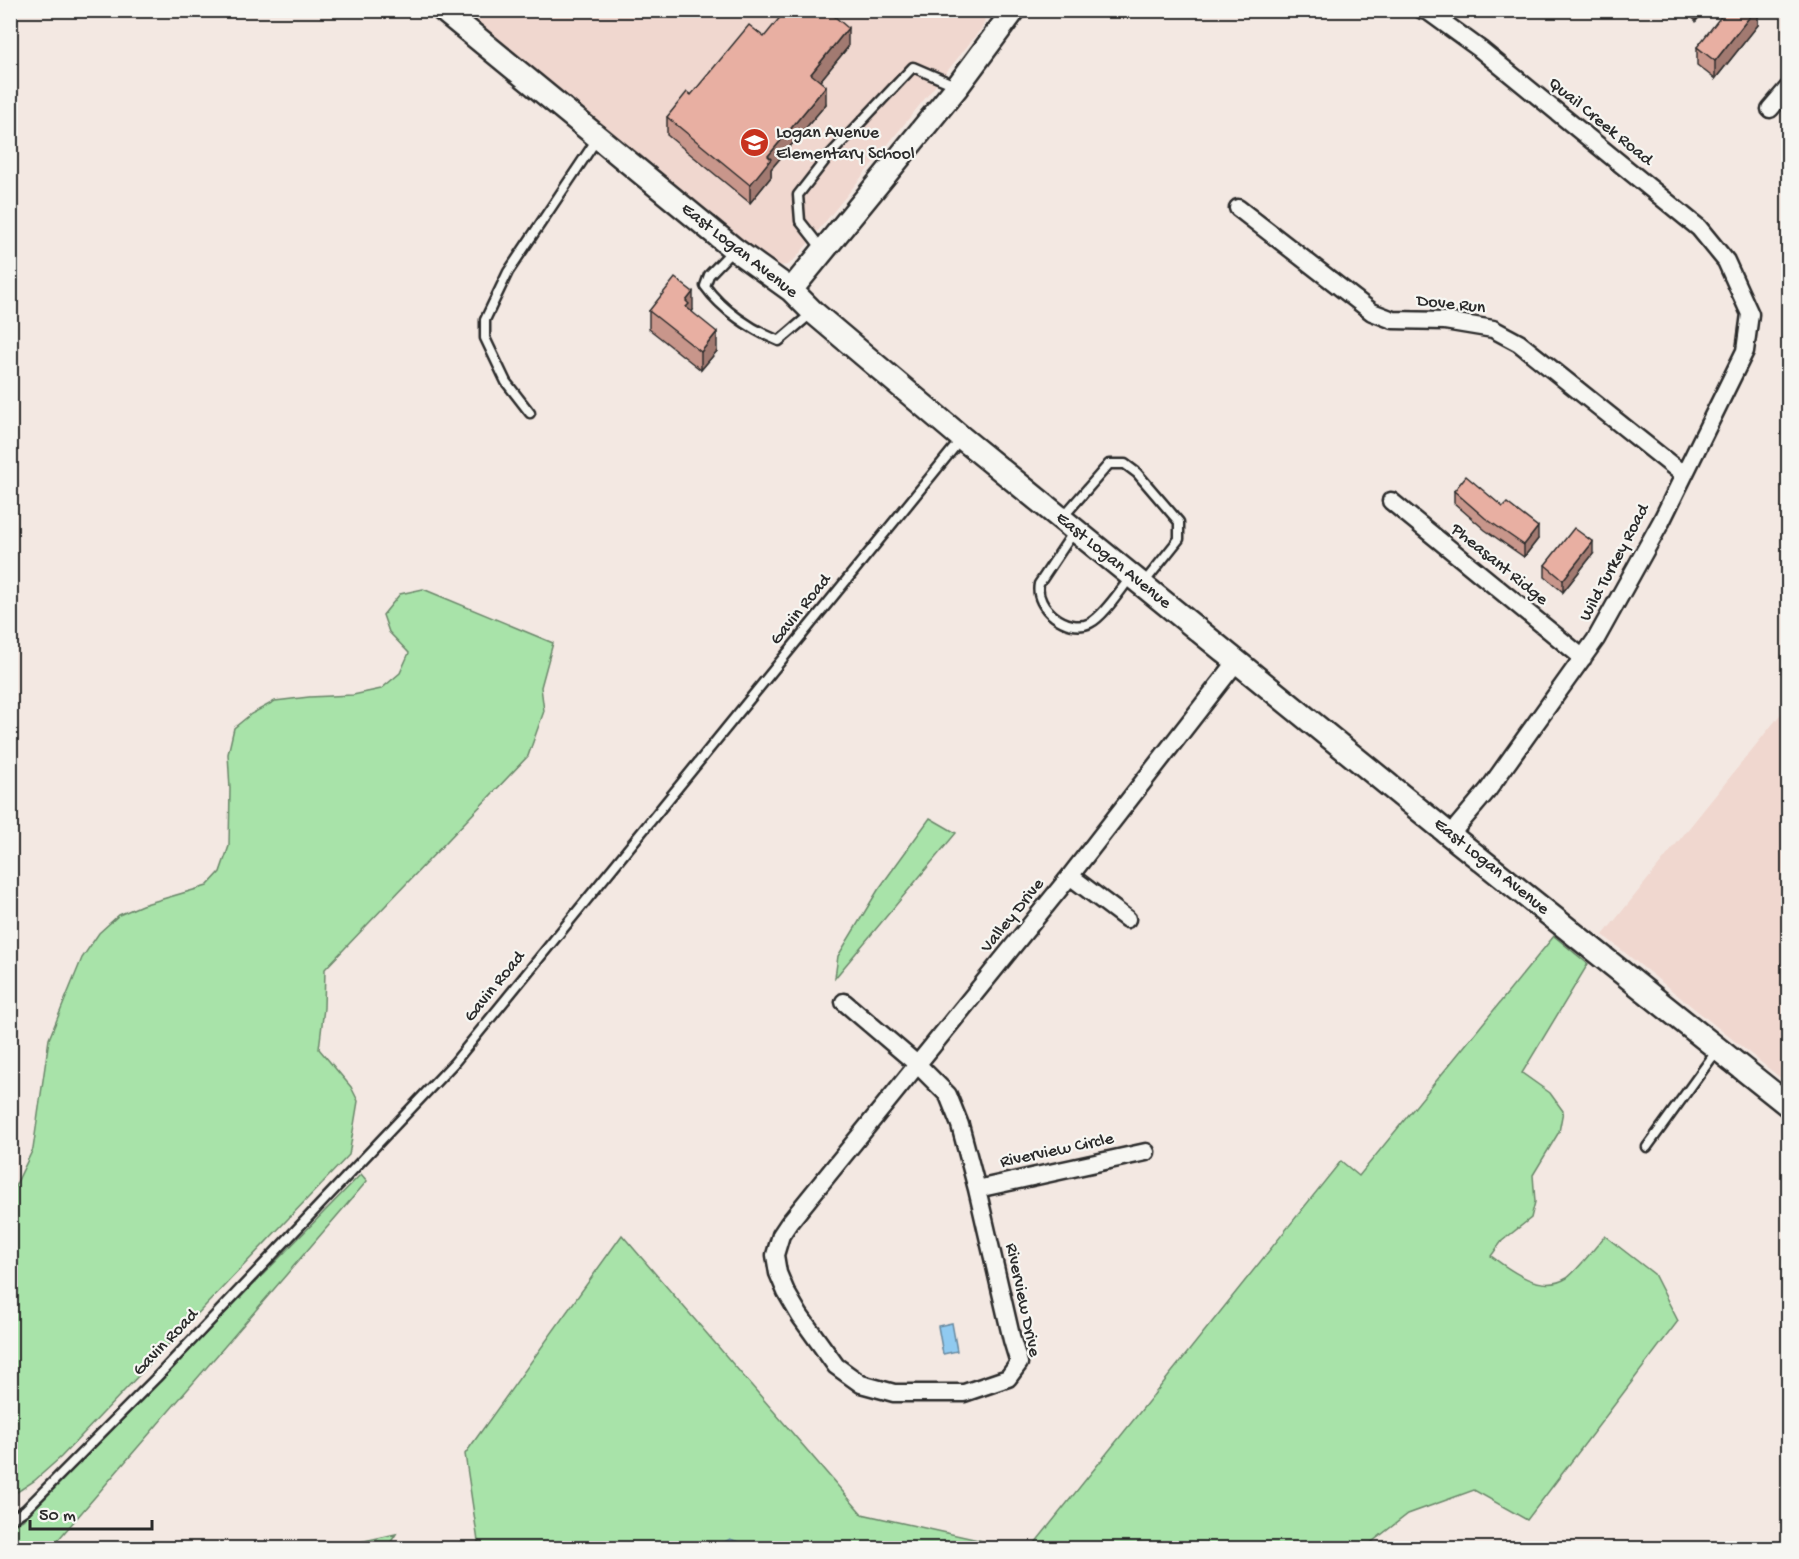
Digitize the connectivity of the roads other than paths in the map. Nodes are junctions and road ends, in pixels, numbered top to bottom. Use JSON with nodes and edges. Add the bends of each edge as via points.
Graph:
{"nodes":[{"id":1,"x":443,"y":10,"type":"edge"},
{"id":2,"x":1422,"y":10,"type":"edge"},
{"id":3,"x":1007,"y":13,"type":"edge"},
{"id":4,"x":957,"y":87,"type":"junction"},
{"id":5,"x":1788,"y":87,"type":"edge"},
{"id":6,"x":1770,"y":109,"type":"dead end"},
{"id":7,"x":598,"y":138,"type":"junction"},
{"id":8,"x":1238,"y":208,"type":"dead end"},
{"id":9,"x":734,"y":249,"type":"junction"},
{"id":10,"x":823,"y":250,"type":"junction"},
{"id":11,"x":1736,"y":282,"type":"joint"},
{"id":12,"x":791,"y":290,"type":"junction"},
{"id":13,"x":813,"y":312,"type":"junction"},
{"id":14,"x":530,"y":413,"type":"dead end"},
{"id":15,"x":962,"y":438,"type":"junction"},
{"id":16,"x":1684,"y":475,"type":"junction"},
{"id":17,"x":1391,"y":501,"type":"dead end"},
{"id":18,"x":1068,"y":524,"type":"junction"},
{"id":19,"x":1137,"y":580,"type":"junction"},
{"id":20,"x":1583,"y":658,"type":"junction"},
{"id":21,"x":1237,"y":661,"type":"junction"},
{"id":22,"x":1450,"y":835,"type":"junction"},
{"id":23,"x":1070,"y":876,"type":"junction"},
{"id":24,"x":1127,"y":919,"type":"dead end"},
{"id":25,"x":844,"y":1002,"type":"dead end"},
{"id":26,"x":1718,"y":1048,"type":"junction"},
{"id":27,"x":918,"y":1065,"type":"junction"},
{"id":28,"x":1788,"y":1105,"type":"edge"},
{"id":29,"x":1647,"y":1147,"type":"dead end"},
{"id":30,"x":1146,"y":1152,"type":"dead end"},
{"id":31,"x":977,"y":1189,"type":"junction"},
{"id":32,"x":814,"y":1191,"type":"joint"},
{"id":33,"x":10,"y":1520,"type":"edge"}],
"edges":[{"from":1,"to":7,"type":"street","name":"East Logan Avenue"},
{"from":2,"to":11,"type":"street","name":"Quail Creek Road","via":[[1480,49],[1699,228],[1726,261]]},
{"from":3,"to":4,"type":"street"},
{"from":4,"to":10,"type":"street"},
{"from":4,"to":10,"type":"lane","via":[[913,68],[826,159],[798,195],[800,222]]},
{"from":5,"to":6,"type":"street"},
{"from":7,"to":9,"type":"street","name":"East Logan Avenue"},
{"from":7,"to":14,"type":"lane","via":[[508,272],[485,320],[485,338],[506,382]]},
{"from":8,"to":16,"type":"street","name":"Dove Run","via":[[1372,312],[1393,320],[1445,321],[1493,329],[1519,344]]},
{"from":9,"to":12,"type":"street","name":"East Logan Avenue"},
{"from":9,"to":13,"type":"lane","via":[[709,275],[705,286],[724,307],[779,341]]},
{"from":10,"to":12,"type":"street"},
{"from":11,"to":16,"type":"street","name":"Wild Turkey Road","via":[[1750,314],[1745,351]]},
{"from":12,"to":13,"type":"street","name":"East Logan Avenue"},
{"from":13,"to":15,"type":"street","name":"East Logan Avenue"},
{"from":15,"to":18,"type":"street","name":"East Logan Avenue"},
{"from":15,"to":33,"type":"lane","name":"Gavin Road","via":[[454,1063],[156,1378],[26,1510]]},
{"from":16,"to":20,"type":"street","name":"Wild Turkey Road"},
{"from":17,"to":20,"type":"street","name":"Pheasant Ridge"},
{"from":18,"to":19,"type":"street","name":"East Logan Avenue"},
{"from":18,"to":19,"type":"lane","via":[[1039,584],[1040,600],[1048,612],[1077,626],[1090,623]]},
{"from":18,"to":19,"type":"lane","via":[[1109,464],[1125,464],[1137,473],[1179,522],[1179,538]]},
{"from":19,"to":21,"type":"street","name":"East Logan Avenue"},
{"from":20,"to":22,"type":"street","name":"Wild Turkey Road","via":[[1488,790]]},
{"from":21,"to":22,"type":"street","name":"East Logan Avenue"},
{"from":21,"to":23,"type":"street","name":"Valley Drive"},
{"from":22,"to":26,"type":"street","name":"East Logan Avenue"},
{"from":23,"to":24,"type":"street"},
{"from":23,"to":27,"type":"street","name":"Valley Drive"},
{"from":25,"to":27,"type":"street","name":"Riverview Drive"},
{"from":26,"to":28,"type":"street","name":"East Logan Avenue"},
{"from":26,"to":29,"type":"lane"},
{"from":27,"to":31,"type":"street","name":"Riverview Drive","via":[[948,1095]]},
{"from":27,"to":32,"type":"street","name":"Valley Drive"},
{"from":30,"to":31,"type":"street","name":"Riverview Circle"},
{"from":31,"to":32,"type":"street","name":"Riverview Drive","via":[[1019,1363],[1008,1378],[964,1393],[894,1394],[861,1384],[836,1366],[800,1316],[778,1273],[775,1255],[781,1235]]}]}
